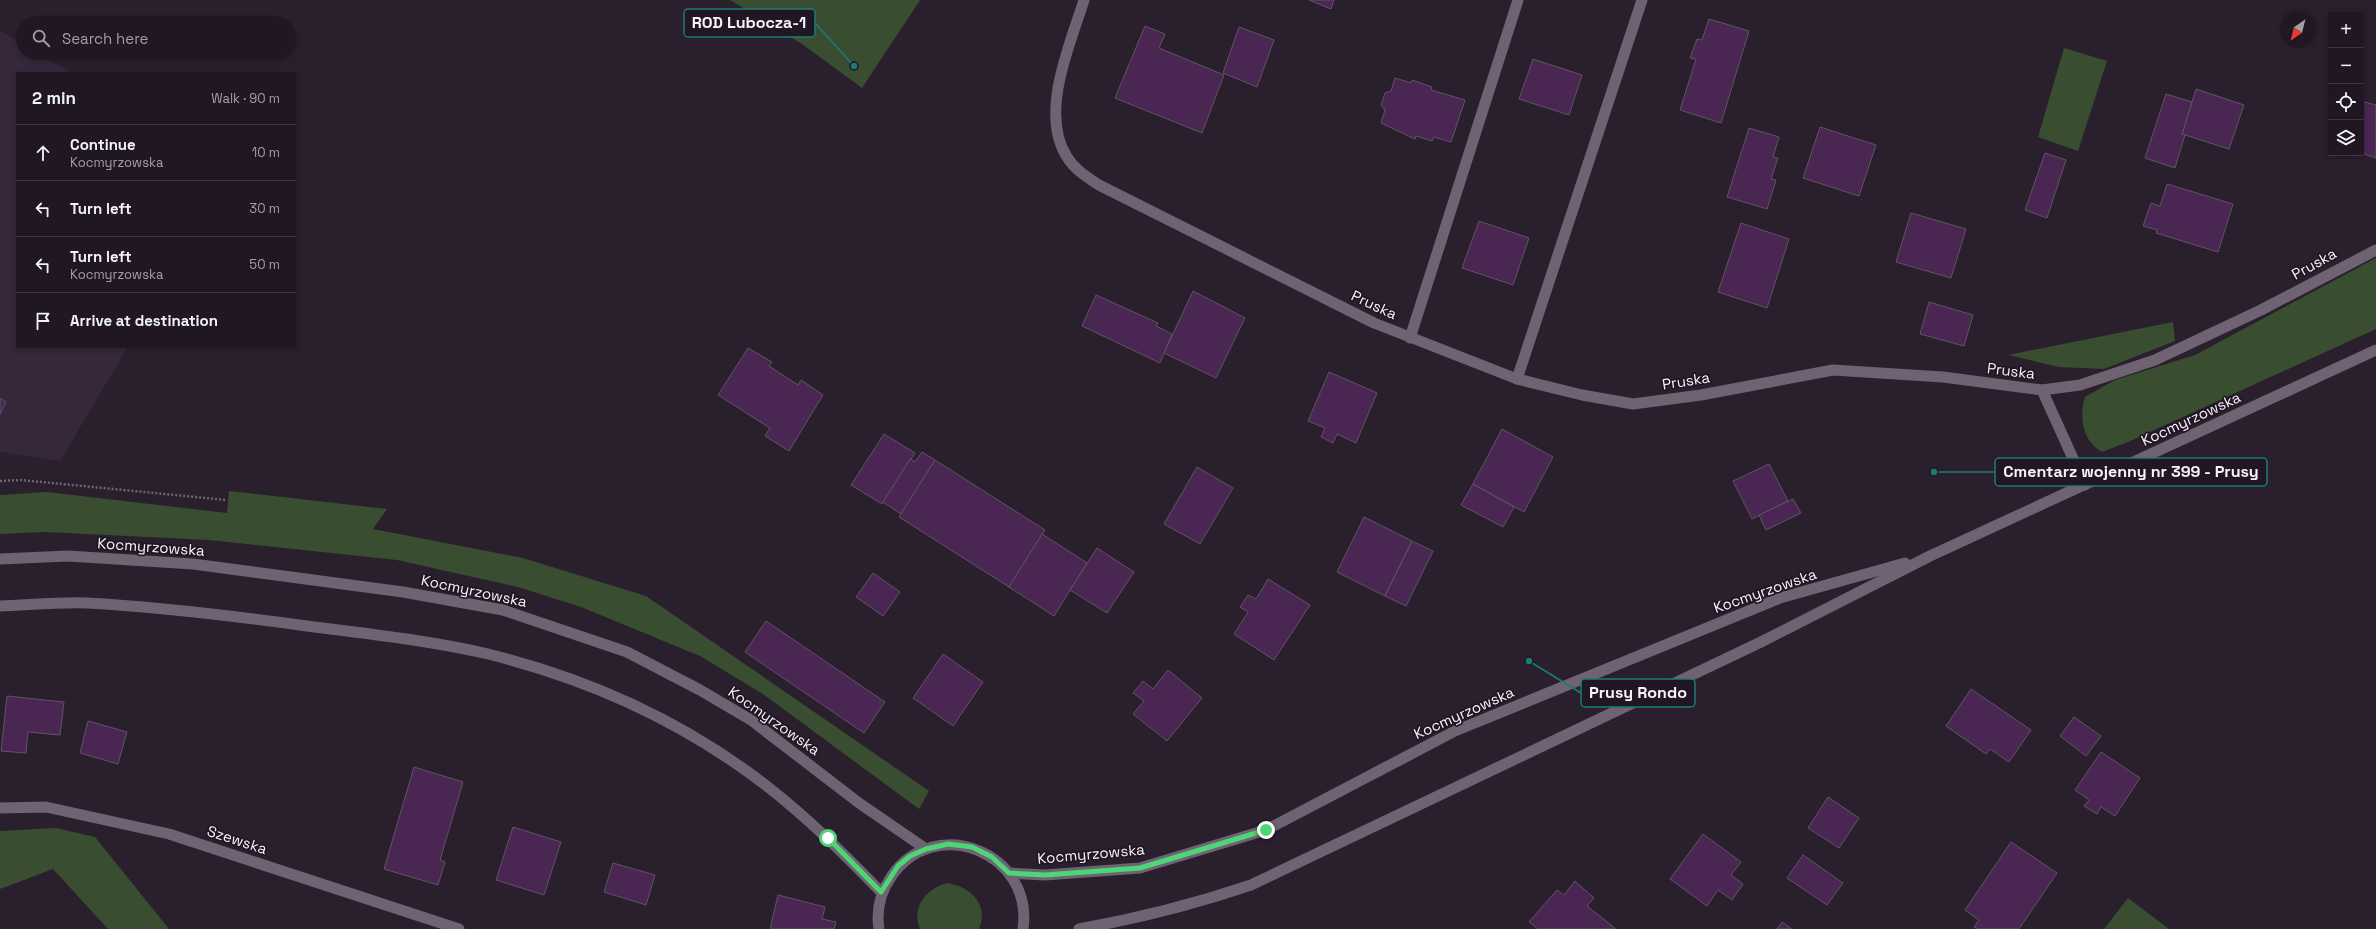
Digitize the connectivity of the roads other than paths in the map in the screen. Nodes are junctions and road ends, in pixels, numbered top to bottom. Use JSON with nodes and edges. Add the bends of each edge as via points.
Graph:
{"nodes":[{"id":1,"x":1084,"y":0,"type":"edge"},
{"id":2,"x":1518,"y":0,"type":"edge"},
{"id":3,"x":1642,"y":0,"type":"edge"},
{"id":4,"x":2376,"y":250,"type":"edge"},
{"id":5,"x":1410,"y":338,"type":"junction"},
{"id":6,"x":2376,"y":350,"type":"edge"},
{"id":7,"x":1517,"y":379,"type":"junction"},
{"id":8,"x":2042,"y":390,"type":"junction"},
{"id":9,"x":2084,"y":485,"type":"junction"},
{"id":10,"x":1930,"y":556,"type":"junction"},
{"id":11,"x":0,"y":559,"type":"edge"},
{"id":12,"x":0,"y":606,"type":"edge"},
{"id":13,"x":0,"y":808,"type":"edge"},
{"id":14,"x":926,"y":849,"type":"junction"},
{"id":15,"x":1009,"y":873,"type":"junction"},
{"id":16,"x":881,"y":892,"type":"junction"},
{"id":17,"x":459,"y":929,"type":"edge"},
{"id":18,"x":879,"y":929,"type":"edge"},
{"id":19,"x":1023,"y":929,"type":"edge"},
{"id":20,"x":1079,"y":929,"type":"edge"}],
"edges":[{"from":1,"to":5,"type":"main road","name":"Pruska","via":[[1059,79],[1055,116],[1059,139],[1067,157],[1080,173],[1099,185],[1374,323]]},
{"from":2,"to":5,"type":"main road"},
{"from":3,"to":7,"type":"main road"},
{"from":4,"to":8,"type":"main road","name":"Pruska","via":[[2261,310],[2155,360],[2080,385]]},
{"from":5,"to":7,"type":"main road","name":"Pruska"},
{"from":6,"to":9,"type":"main road","name":"Kocmyrzowska"},
{"from":7,"to":8,"type":"main road","name":"Pruska","via":[[1574,394],[1633,404],[1701,395],[1833,370],[1943,377]]},
{"from":8,"to":9,"type":"main road"},
{"from":9,"to":10,"type":"main road","name":"Kocmyrzowska"},
{"from":10,"to":15,"type":"main road","name":"Kocmyrzowska","via":[[1780,598],[1593,674],[1455,731],[1266,830],[1140,868],[1045,875]]},
{"from":10,"to":20,"type":"main road","name":"Kocmyrzowska","via":[[1761,642],[1251,885],[1192,905]]},
{"from":11,"to":14,"type":"main road","name":"Kocmyrzowska","via":[[68,556],[193,564],[403,592],[510,612],[627,652],[700,690],[751,720],[859,803]]},
{"from":12,"to":16,"type":"main road","via":[[84,603],[220,614],[414,640],[487,654],[569,678],[642,708],[712,746],[768,787],[816,828]]},
{"from":13,"to":17,"type":"main road","name":"Szewska","via":[[46,807],[169,834]]},
{"from":14,"to":15,"type":"main road","via":[[948,844],[972,847],[992,857]]},
{"from":14,"to":16,"type":"main road","via":[[910,856],[898,866]]},
{"from":15,"to":19,"type":"main road","via":[[1020,893],[1025,916]]},
{"from":16,"to":18,"type":"main road","via":[[877,918]]}]}
